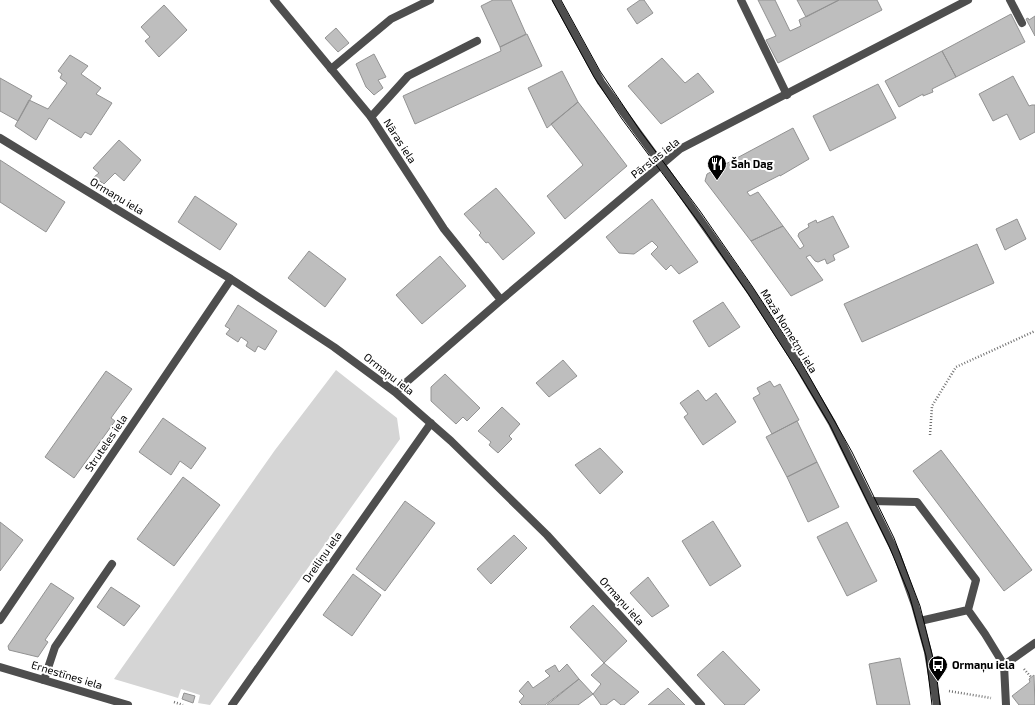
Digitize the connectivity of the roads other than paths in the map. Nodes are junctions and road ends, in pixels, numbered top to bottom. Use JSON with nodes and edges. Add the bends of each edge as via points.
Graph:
{"nodes":[{"id":1,"x":274,"y":0,"type":"edge"},
{"id":2,"x":430,"y":0,"type":"edge"},
{"id":3,"x":556,"y":0,"type":"edge"},
{"id":4,"x":741,"y":0,"type":"edge"},
{"id":5,"x":968,"y":0,"type":"edge"},
{"id":6,"x":1010,"y":0,"type":"edge"},
{"id":7,"x":1022,"y":23,"type":"dead end"},
{"id":8,"x":477,"y":41,"type":"dead end"},
{"id":9,"x":331,"y":69,"type":"junction"},
{"id":10,"x":787,"y":95,"type":"junction"},
{"id":11,"x":371,"y":117,"type":"junction"},
{"id":12,"x":1,"y":140,"type":"edge"},
{"id":13,"x":662,"y":164,"type":"junction"},
{"id":14,"x":231,"y":279,"type":"junction"},
{"id":15,"x":501,"y":300,"type":"junction"},
{"id":16,"x":395,"y":392,"type":"junction"},
{"id":17,"x":431,"y":423,"type":"junction"},
{"id":18,"x":871,"y":501,"type":"junction"},
{"id":19,"x":112,"y":564,"type":"dead end"},
{"id":20,"x":968,"y":610,"type":"junction"},
{"id":21,"x":0,"y":620,"type":"edge"},
{"id":22,"x":920,"y":621,"type":"junction"},
{"id":23,"x":1035,"y":643,"type":"edge"},
{"id":24,"x":1004,"y":665,"type":"junction"},
{"id":25,"x":0,"y":667,"type":"edge"},
{"id":26,"x":44,"y":680,"type":"junction"},
{"id":27,"x":1006,"y":703,"type":"edge"},
{"id":28,"x":118,"y":704,"type":"edge"},
{"id":29,"x":128,"y":705,"type":"edge"},
{"id":30,"x":232,"y":705,"type":"edge"},
{"id":31,"x":701,"y":705,"type":"edge"},
{"id":32,"x":936,"y":705,"type":"edge"}],
"edges":[{"from":1,"to":9,"type":"street","name":"Nāras iela"},
{"from":2,"to":9,"type":"street","via":[[391,19]]},
{"from":3,"to":13,"type":"street","name":"Mazā Nometņu iela","via":[[601,82]]},
{"from":4,"to":10,"type":"street"},
{"from":5,"to":10,"type":"street","name":"Pārslas iela"},
{"from":6,"to":7,"type":"street"},
{"from":8,"to":11,"type":"street","via":[[408,76]]},
{"from":9,"to":11,"type":"street","name":"Nāras iela"},
{"from":10,"to":13,"type":"street","name":"Pārslas iela","via":[[680,149]]},
{"from":11,"to":15,"type":"street","name":"Nāras iela","via":[[444,229]]},
{"from":12,"to":14,"type":"street","name":"Ormaņu iela"},
{"from":13,"to":15,"type":"street","name":"Pārslas iela"},
{"from":13,"to":18,"type":"street","name":"Mazā Nometņu iela","via":[[792,355],[832,423]]},
{"from":14,"to":16,"type":"street","name":"Ormaņu iela","via":[[334,347]]},
{"from":14,"to":21,"type":"street","name":"Struteles iela"},
{"from":15,"to":16,"type":"street","name":"Pārslas iela"},
{"from":16,"to":17,"type":"street","name":"Ormaņu iela"},
{"from":17,"to":30,"type":"street","name":"Dreiliņu iela"},
{"from":17,"to":31,"type":"street","name":"Ormaņu iela","via":[[547,535]]},
{"from":18,"to":20,"type":"street","via":[[917,502],[976,580]]},
{"from":18,"to":22,"type":"street","name":"Mazā Nometņu iela","via":[[897,555]]},
{"from":19,"to":26,"type":"street","via":[[55,647]]},
{"from":20,"to":22,"type":"street"},
{"from":20,"to":24,"type":"street"},
{"from":22,"to":32,"type":"street","name":"Mazā Nometņu iela","via":[[928,652]]},
{"from":23,"to":24,"type":"street"},
{"from":24,"to":27,"type":"street"},
{"from":25,"to":26,"type":"street","name":"Ernestīnes iela"},
{"from":26,"to":28,"type":"street","name":"Ernestīnes iela"},
{"from":28,"to":29,"type":"street","name":"Ernestīnes iela"}]}
